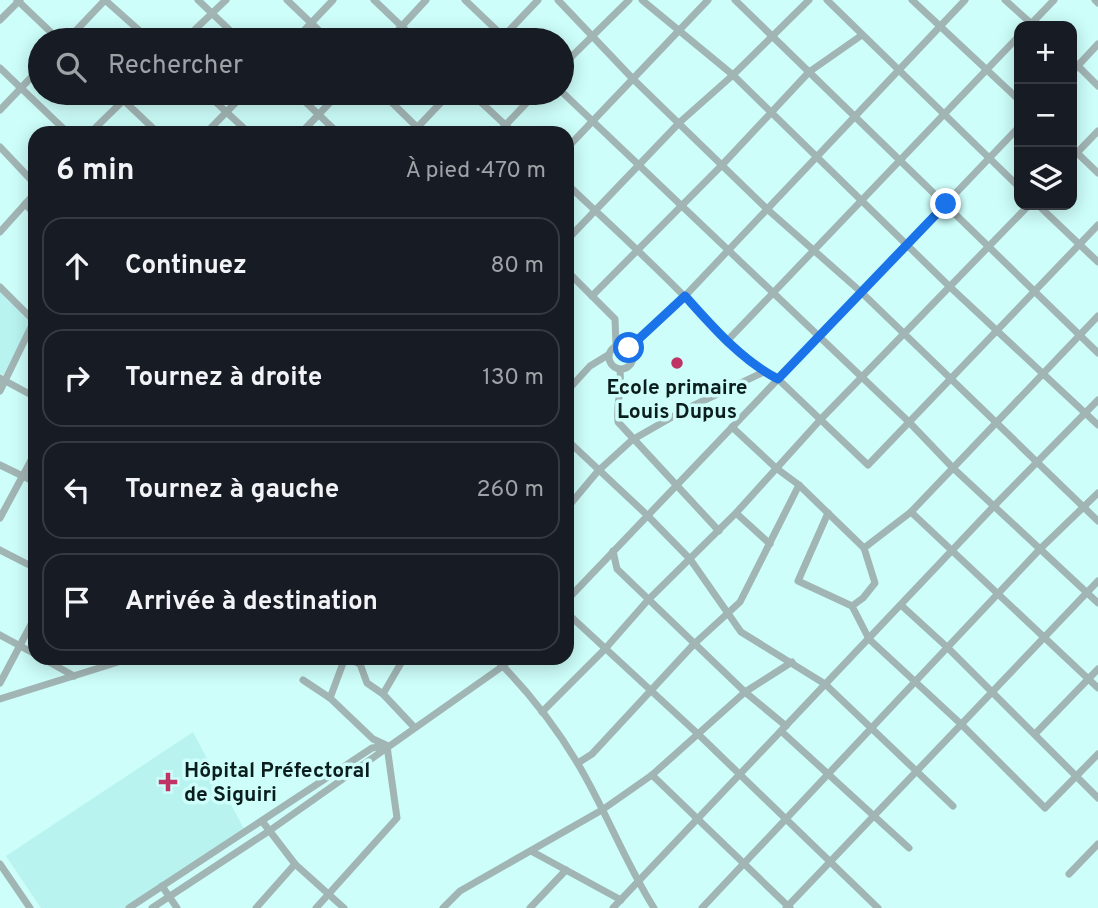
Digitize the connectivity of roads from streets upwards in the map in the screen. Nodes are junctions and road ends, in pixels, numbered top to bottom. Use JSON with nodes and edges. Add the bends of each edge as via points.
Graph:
{"nodes":[{"id":1,"x":198,"y":0,"type":"edge"},
{"id":2,"x":226,"y":0,"type":"edge"},
{"id":3,"x":287,"y":0,"type":"edge"},
{"id":4,"x":333,"y":0,"type":"edge"},
{"id":5,"x":374,"y":0,"type":"edge"},
{"id":6,"x":426,"y":0,"type":"edge"},
{"id":7,"x":465,"y":0,"type":"edge"},
{"id":8,"x":538,"y":0,"type":"edge"},
{"id":9,"x":558,"y":0,"type":"edge"},
{"id":10,"x":629,"y":0,"type":"edge"},
{"id":11,"x":642,"y":0,"type":"edge"},
{"id":12,"x":708,"y":0,"type":"edge"},
{"id":13,"x":735,"y":0,"type":"edge"},
{"id":14,"x":809,"y":0,"type":"edge"},
{"id":15,"x":827,"y":0,"type":"edge"},
{"id":16,"x":912,"y":0,"type":"edge"},
{"id":17,"x":965,"y":0,"type":"edge"},
{"id":18,"x":1005,"y":0,"type":"edge"},
{"id":19,"x":1054,"y":0,"type":"edge"},
{"id":20,"x":18,"y":1,"type":"edge"},
{"id":21,"x":212,"y":13,"type":"junction"},
{"id":22,"x":0,"y":20,"type":"edge"},
{"id":23,"x":1027,"y":21,"type":"edge"},
{"id":24,"x":1035,"y":21,"type":"edge"},
{"id":25,"x":311,"y":23,"type":"junction"},
{"id":26,"x":939,"y":26,"type":"junction"},
{"id":27,"x":402,"y":27,"type":"joint"},
{"id":28,"x":46,"y":28,"type":"edge"},
{"id":29,"x":78,"y":28,"type":"edge"},
{"id":30,"x":136,"y":28,"type":"edge"},
{"id":31,"x":196,"y":28,"type":"edge"},
{"id":32,"x":228,"y":28,"type":"edge"},
{"id":33,"x":306,"y":28,"type":"edge"},
{"id":34,"x":316,"y":28,"type":"edge"},
{"id":35,"x":493,"y":28,"type":"edge"},
{"id":36,"x":514,"y":28,"type":"edge"},
{"id":37,"x":680,"y":30,"type":"junction"},
{"id":38,"x":592,"y":35,"type":"junction"},
{"id":39,"x":862,"y":35,"type":"junction"},
{"id":40,"x":772,"y":36,"type":"junction"},
{"id":41,"x":1014,"y":41,"type":"edge"},
{"id":42,"x":1098,"y":44,"type":"edge"},
{"id":43,"x":574,"y":54,"type":"edge"},
{"id":44,"x":1077,"y":63,"type":"edge"},
{"id":45,"x":0,"y":68,"type":"edge"},
{"id":46,"x":1077,"y":68,"type":"edge"},
{"id":47,"x":987,"y":69,"type":"junction"},
{"id":48,"x":899,"y":71,"type":"junction"},
{"id":49,"x":809,"y":72,"type":"junction"},
{"id":50,"x":733,"y":75,"type":"junction"},
{"id":51,"x":633,"y":79,"type":"junction"},
{"id":52,"x":28,"y":81,"type":"edge"},
{"id":53,"x":1098,"y":86,"type":"edge"},
{"id":54,"x":21,"y":88,"type":"junction"},
{"id":55,"x":28,"y":95,"type":"edge"},
{"id":56,"x":1014,"y":95,"type":"edge"},
{"id":57,"x":574,"y":103,"type":"edge"},
{"id":58,"x":39,"y":105,"type":"edge"},
{"id":59,"x":119,"y":105,"type":"edge"},
{"id":60,"x":129,"y":105,"type":"edge"},
{"id":61,"x":219,"y":105,"type":"edge"},
{"id":62,"x":233,"y":105,"type":"edge"},
{"id":63,"x":309,"y":105,"type":"edge"},
{"id":64,"x":328,"y":105,"type":"edge"},
{"id":65,"x":393,"y":105,"type":"edge"},
{"id":66,"x":440,"y":105,"type":"edge"},
{"id":67,"x":484,"y":105,"type":"edge"},
{"id":68,"x":524,"y":105,"type":"edge"},
{"id":69,"x":0,"y":110,"type":"edge"},
{"id":70,"x":226,"y":112,"type":"junction"},
{"id":71,"x":772,"y":112,"type":"junction"},
{"id":72,"x":944,"y":114,"type":"junction"},
{"id":73,"x":319,"y":115,"type":"junction"},
{"id":74,"x":856,"y":117,"type":"junction"},
{"id":75,"x":593,"y":121,"type":"junction"},
{"id":76,"x":680,"y":122,"type":"junction"},
{"id":77,"x":505,"y":125,"type":"joint"},
{"id":78,"x":61,"y":126,"type":"edge"},
{"id":79,"x":97,"y":126,"type":"edge"},
{"id":80,"x":151,"y":126,"type":"edge"},
{"id":81,"x":213,"y":126,"type":"edge"},
{"id":82,"x":241,"y":126,"type":"edge"},
{"id":83,"x":308,"y":126,"type":"edge"},
{"id":84,"x":331,"y":126,"type":"edge"},
{"id":85,"x":412,"y":126,"type":"edge"},
{"id":86,"x":421,"y":126,"type":"edge"},
{"id":87,"x":1098,"y":131,"type":"edge"},
{"id":88,"x":1014,"y":132,"type":"edge"},
{"id":89,"x":574,"y":141,"type":"edge"},
{"id":90,"x":0,"y":147,"type":"edge"},
{"id":91,"x":1077,"y":149,"type":"edge"},
{"id":92,"x":818,"y":156,"type":"junction"},
{"id":93,"x":1077,"y":156,"type":"edge"},
{"id":94,"x":989,"y":158,"type":"junction"},
{"id":95,"x":900,"y":159,"type":"junction"},
{"id":96,"x":639,"y":164,"type":"junction"},
{"id":97,"x":723,"y":164,"type":"junction"},
{"id":98,"x":1098,"y":173,"type":"edge"},
{"id":99,"x":28,"y":177,"type":"edge"},
{"id":100,"x":1014,"y":182,"type":"edge"},
{"id":101,"x":574,"y":191,"type":"edge"},
{"id":102,"x":860,"y":199,"type":"junction"},
{"id":103,"x":28,"y":200,"type":"edge"},
{"id":104,"x":24,"y":204,"type":"junction"},
{"id":105,"x":946,"y":204,"type":"junction"},
{"id":106,"x":682,"y":206,"type":"junction"},
{"id":107,"x":28,"y":208,"type":"edge"},
{"id":108,"x":767,"y":209,"type":"junction"},
{"id":109,"x":1024,"y":210,"type":"edge"},
{"id":110,"x":1043,"y":210,"type":"edge"},
{"id":111,"x":596,"y":211,"type":"junction"},
{"id":112,"x":1098,"y":225,"type":"edge"},
{"id":113,"x":0,"y":232,"type":"edge"},
{"id":114,"x":574,"y":233,"type":"edge"},
{"id":115,"x":1080,"y":244,"type":"junction"},
{"id":116,"x":906,"y":245,"type":"junction"},
{"id":117,"x":989,"y":246,"type":"junction"},
{"id":118,"x":813,"y":250,"type":"junction"},
{"id":119,"x":638,"y":251,"type":"junction"},
{"id":120,"x":727,"y":251,"type":"junction"},
{"id":121,"x":1098,"y":262,"type":"edge"},
{"id":122,"x":574,"y":278,"type":"edge"},
{"id":123,"x":949,"y":286,"type":"junction"},
{"id":124,"x":0,"y":287,"type":"edge"},
{"id":125,"x":1035,"y":290,"type":"junction"},
{"id":126,"x":772,"y":292,"type":"junction"},
{"id":127,"x":861,"y":292,"type":"junction"},
{"id":128,"x":592,"y":296,"type":"junction"},
{"id":129,"x":685,"y":296,"type":"junction"},
{"id":130,"x":28,"y":314,"type":"edge"},
{"id":131,"x":1098,"y":317,"type":"edge"},
{"id":132,"x":997,"y":330,"type":"junction"},
{"id":133,"x":28,"y":334,"type":"edge"},
{"id":134,"x":904,"y":334,"type":"junction"},
{"id":135,"x":1080,"y":335,"type":"junction"},
{"id":136,"x":819,"y":336,"type":"junction"},
{"id":137,"x":727,"y":341,"type":"junction"},
{"id":138,"x":617,"y":346,"type":"junction"},
{"id":139,"x":629,"y":348,"type":"junction"},
{"id":140,"x":1098,"y":354,"type":"edge"},
{"id":141,"x":608,"y":355,"type":"junction"},
{"id":142,"x":620,"y":370,"type":"junction"},
{"id":143,"x":764,"y":372,"type":"junction"},
{"id":144,"x":1043,"y":374,"type":"junction"},
{"id":145,"x":861,"y":378,"type":"junction"},
{"id":146,"x":951,"y":378,"type":"junction"},
{"id":147,"x":3,"y":379,"type":"edge"},
{"id":148,"x":778,"y":379,"type":"junction"},
{"id":149,"x":574,"y":383,"type":"edge"},
{"id":150,"x":0,"y":391,"type":"edge"},
{"id":151,"x":28,"y":393,"type":"edge"},
{"id":152,"x":1098,"y":400,"type":"edge"},
{"id":153,"x":1085,"y":414,"type":"junction"},
{"id":154,"x":821,"y":419,"type":"junction"},
{"id":155,"x":909,"y":422,"type":"junction"},
{"id":156,"x":996,"y":423,"type":"junction"},
{"id":157,"x":1098,"y":425,"type":"edge"},
{"id":158,"x":732,"y":427,"type":"junction"},
{"id":159,"x":632,"y":440,"type":"junction"},
{"id":160,"x":574,"y":447,"type":"edge"},
{"id":161,"x":1036,"y":462,"type":"junction"},
{"id":162,"x":0,"y":464,"type":"edge"},
{"id":163,"x":28,"y":466,"type":"edge"},
{"id":164,"x":776,"y":468,"type":"junction"},
{"id":165,"x":953,"y":468,"type":"junction"},
{"id":166,"x":598,"y":471,"type":"junction"},
{"id":167,"x":23,"y":476,"type":"junction"},
{"id":168,"x":28,"y":478,"type":"edge"},
{"id":169,"x":799,"y":485,"type":"junction"},
{"id":170,"x":676,"y":486,"type":"junction"},
{"id":171,"x":1098,"y":493,"type":"edge"},
{"id":172,"x":574,"y":500,"type":"edge"},
{"id":173,"x":994,"y":506,"type":"junction"},
{"id":174,"x":1083,"y":507,"type":"junction"},
{"id":175,"x":911,"y":512,"type":"junction"},
{"id":176,"x":736,"y":513,"type":"junction"},
{"id":177,"x":828,"y":513,"type":"junction"},
{"id":178,"x":648,"y":516,"type":"junction"},
{"id":179,"x":0,"y":518,"type":"edge"},
{"id":180,"x":1098,"y":521,"type":"edge"},
{"id":181,"x":719,"y":531,"type":"junction"},
{"id":182,"x":770,"y":544,"type":"junction"},
{"id":183,"x":864,"y":548,"type":"junction"},
{"id":184,"x":1040,"y":549,"type":"junction"},
{"id":185,"x":0,"y":550,"type":"edge"},
{"id":186,"x":613,"y":551,"type":"junction"},
{"id":187,"x":951,"y":552,"type":"junction"},
{"id":188,"x":690,"y":559,"type":"junction"},
{"id":189,"x":28,"y":564,"type":"edge"},
{"id":190,"x":599,"y":566,"type":"junction"},
{"id":191,"x":617,"y":569,"type":"junction"},
{"id":192,"x":1098,"y":581,"type":"edge"},
{"id":193,"x":574,"y":593,"type":"edge"},
{"id":194,"x":1087,"y":593,"type":"junction"},
{"id":195,"x":999,"y":594,"type":"junction"},
{"id":196,"x":649,"y":600,"type":"junction"},
{"id":197,"x":1098,"y":603,"type":"edge"},
{"id":198,"x":901,"y":605,"type":"junction"},
{"id":199,"x":852,"y":607,"type":"junction"},
{"id":200,"x":726,"y":613,"type":"junction"},
{"id":201,"x":574,"y":620,"type":"edge"},
{"id":202,"x":28,"y":631,"type":"edge"},
{"id":203,"x":0,"y":635,"type":"edge"},
{"id":204,"x":1044,"y":638,"type":"junction"},
{"id":205,"x":869,"y":639,"type":"junction"},
{"id":206,"x":694,"y":644,"type":"junction"},
{"id":207,"x":20,"y":646,"type":"junction"},
{"id":208,"x":948,"y":648,"type":"junction"},
{"id":209,"x":605,"y":649,"type":"junction"},
{"id":210,"x":28,"y":650,"type":"edge"},
{"id":211,"x":792,"y":662,"type":"junction"},
{"id":212,"x":54,"y":665,"type":"edge"},
{"id":213,"x":96,"y":665,"type":"edge"},
{"id":214,"x":109,"y":665,"type":"edge"},
{"id":215,"x":343,"y":665,"type":"edge"},
{"id":216,"x":361,"y":665,"type":"edge"},
{"id":217,"x":400,"y":665,"type":"edge"},
{"id":218,"x":503,"y":666,"type":"joint"},
{"id":219,"x":1098,"y":669,"type":"edge"},
{"id":220,"x":93,"y":670,"type":"junction"},
{"id":221,"x":74,"y":676,"type":"junction"},
{"id":222,"x":303,"y":680,"type":"dead end"},
{"id":223,"x":1088,"y":680,"type":"junction"},
{"id":224,"x":0,"y":683,"type":"edge"},
{"id":225,"x":914,"y":683,"type":"junction"},
{"id":226,"x":825,"y":684,"type":"junction"},
{"id":227,"x":1098,"y":688,"type":"edge"},
{"id":228,"x":650,"y":691,"type":"junction"},
{"id":229,"x":745,"y":692,"type":"junction"},
{"id":230,"x":992,"y":693,"type":"junction"},
{"id":231,"x":383,"y":694,"type":"junction"},
{"id":232,"x":0,"y":698,"type":"edge"},
{"id":233,"x":330,"y":698,"type":"junction"},
{"id":234,"x":542,"y":712,"type":"junction"},
{"id":235,"x":962,"y":725,"type":"junction"},
{"id":236,"x":414,"y":727,"type":"junction"},
{"id":237,"x":871,"y":727,"type":"junction"},
{"id":238,"x":783,"y":728,"type":"junction"},
{"id":239,"x":698,"y":734,"type":"junction"},
{"id":240,"x":1035,"y":734,"type":"junction"},
{"id":241,"x":387,"y":746,"type":"junction"},
{"id":242,"x":1098,"y":754,"type":"edge"},
{"id":243,"x":578,"y":764,"type":"junction"},
{"id":244,"x":917,"y":772,"type":"junction"},
{"id":245,"x":829,"y":773,"type":"junction"},
{"id":246,"x":741,"y":774,"type":"junction"},
{"id":247,"x":652,"y":775,"type":"junction"},
{"id":248,"x":1075,"y":777,"type":"junction"},
{"id":249,"x":1098,"y":799,"type":"edge"},
{"id":250,"x":953,"y":806,"type":"dead end"},
{"id":251,"x":602,"y":810,"type":"junction"},
{"id":252,"x":874,"y":816,"type":"junction"},
{"id":253,"x":698,"y":818,"type":"junction"},
{"id":254,"x":786,"y":820,"type":"junction"},
{"id":255,"x":262,"y":821,"type":"junction"},
{"id":256,"x":269,"y":831,"type":"junction"},
{"id":257,"x":1098,"y":844,"type":"edge"},
{"id":258,"x":909,"y":848,"type":"dead end"},
{"id":259,"x":531,"y":851,"type":"junction"},
{"id":260,"x":830,"y":862,"type":"junction"},
{"id":261,"x":743,"y":863,"type":"junction"},
{"id":262,"x":0,"y":864,"type":"edge"},
{"id":263,"x":295,"y":864,"type":"junction"},
{"id":264,"x":566,"y":870,"type":"junction"},
{"id":265,"x":1069,"y":874,"type":"dead end"},
{"id":266,"x":637,"y":882,"type":"junction"},
{"id":267,"x":162,"y":886,"type":"junction"},
{"id":268,"x":329,"y":894,"type":"junction"},
{"id":269,"x":169,"y":896,"type":"junction"},
{"id":270,"x":621,"y":900,"type":"junction"},
{"id":271,"x":788,"y":907,"type":"edge"},
{"id":272,"x":876,"y":907,"type":"edge"},
{"id":273,"x":30,"y":908,"type":"edge"},
{"id":274,"x":129,"y":908,"type":"edge"},
{"id":275,"x":152,"y":908,"type":"edge"},
{"id":276,"x":177,"y":908,"type":"edge"},
{"id":277,"x":256,"y":908,"type":"edge"},
{"id":278,"x":316,"y":908,"type":"edge"},
{"id":279,"x":344,"y":908,"type":"edge"},
{"id":280,"x":443,"y":908,"type":"edge"},
{"id":281,"x":530,"y":908,"type":"edge"},
{"id":282,"x":613,"y":908,"type":"edge"},
{"id":283,"x":654,"y":908,"type":"edge"},
{"id":284,"x":703,"y":908,"type":"edge"}],
"edges":[{"from":1,"to":21,"type":"street"},
{"from":2,"to":21,"type":"street"},
{"from":3,"to":25,"type":"street"},
{"from":4,"to":25,"type":"street"},
{"from":5,"to":27,"type":"street"},
{"from":6,"to":27,"type":"street"},
{"from":7,"to":35,"type":"street"},
{"from":8,"to":36,"type":"street"},
{"from":9,"to":38,"type":"street"},
{"from":10,"to":38,"type":"street"},
{"from":11,"to":37,"type":"street"},
{"from":12,"to":37,"type":"street"},
{"from":13,"to":40,"type":"street"},
{"from":14,"to":40,"type":"street"},
{"from":15,"to":39,"type":"street"},
{"from":16,"to":26,"type":"street"},
{"from":17,"to":26,"type":"street"},
{"from":18,"to":23,"type":"street"},
{"from":19,"to":24,"type":"street"},
{"from":20,"to":22,"type":"street"},
{"from":20,"to":28,"type":"street"},
{"from":21,"to":31,"type":"street"},
{"from":21,"to":32,"type":"street"},
{"from":25,"to":33,"type":"street"},
{"from":25,"to":34,"type":"street"},
{"from":26,"to":47,"type":"street"},
{"from":26,"to":48,"type":"street"},
{"from":29,"to":30,"type":"street","via":[[105,0]]},
{"from":37,"to":50,"type":"street"},
{"from":37,"to":51,"type":"street"},
{"from":38,"to":43,"type":"street"},
{"from":38,"to":51,"type":"street"},
{"from":39,"to":48,"type":"street"},
{"from":39,"to":49,"type":"street"},
{"from":40,"to":49,"type":"street"},
{"from":40,"to":50,"type":"street"},
{"from":41,"to":47,"type":"street"},
{"from":42,"to":44,"type":"street"},
{"from":45,"to":54,"type":"street"},
{"from":46,"to":53,"type":"street"},
{"from":47,"to":56,"type":"street"},
{"from":47,"to":72,"type":"street"},
{"from":48,"to":72,"type":"street"},
{"from":48,"to":74,"type":"street"},
{"from":49,"to":71,"type":"street"},
{"from":49,"to":74,"type":"street"},
{"from":50,"to":71,"type":"street"},
{"from":50,"to":76,"type":"street"},
{"from":51,"to":75,"type":"street"},
{"from":51,"to":76,"type":"street"},
{"from":52,"to":54,"type":"street"},
{"from":54,"to":55,"type":"street"},
{"from":54,"to":69,"type":"street"},
{"from":57,"to":75,"type":"street"},
{"from":58,"to":78,"type":"street"},
{"from":59,"to":79,"type":"street"},
{"from":60,"to":80,"type":"street"},
{"from":61,"to":70,"type":"street"},
{"from":62,"to":70,"type":"street"},
{"from":63,"to":73,"type":"street"},
{"from":64,"to":73,"type":"street"},
{"from":65,"to":85,"type":"street"},
{"from":66,"to":86,"type":"street"},
{"from":67,"to":77,"type":"street"},
{"from":68,"to":77,"type":"street"},
{"from":70,"to":81,"type":"street"},
{"from":70,"to":82,"type":"street"},
{"from":71,"to":92,"type":"street"},
{"from":71,"to":97,"type":"street"},
{"from":72,"to":94,"type":"street"},
{"from":72,"to":95,"type":"street"},
{"from":73,"to":83,"type":"street"},
{"from":73,"to":84,"type":"street"},
{"from":74,"to":92,"type":"street"},
{"from":74,"to":95,"type":"street"},
{"from":75,"to":89,"type":"street"},
{"from":75,"to":96,"type":"street"},
{"from":76,"to":96,"type":"street"},
{"from":76,"to":97,"type":"street"},
{"from":87,"to":91,"type":"street"},
{"from":88,"to":94,"type":"street"},
{"from":90,"to":99,"type":"street"},
{"from":92,"to":102,"type":"street"},
{"from":92,"to":108,"type":"street"},
{"from":93,"to":98,"type":"street"},
{"from":94,"to":100,"type":"street"},
{"from":94,"to":105,"type":"street"},
{"from":95,"to":102,"type":"street"},
{"from":95,"to":105,"type":"street"},
{"from":96,"to":106,"type":"street"},
{"from":96,"to":111,"type":"street"},
{"from":97,"to":106,"type":"street"},
{"from":97,"to":108,"type":"street"},
{"from":101,"to":111,"type":"street"},
{"from":102,"to":116,"type":"street"},
{"from":102,"to":118,"type":"street"},
{"from":103,"to":104,"type":"street"},
{"from":104,"to":107,"type":"street"},
{"from":104,"to":113,"type":"street"},
{"from":105,"to":116,"type":"street"},
{"from":105,"to":117,"type":"street"},
{"from":106,"to":119,"type":"street"},
{"from":106,"to":120,"type":"street"},
{"from":108,"to":118,"type":"street"},
{"from":108,"to":120,"type":"street"},
{"from":109,"to":117,"type":"street"},
{"from":110,"to":115,"type":"street"},
{"from":111,"to":114,"type":"street"},
{"from":111,"to":119,"type":"street"},
{"from":112,"to":115,"type":"street"},
{"from":115,"to":121,"type":"street"},
{"from":115,"to":125,"type":"street"},
{"from":116,"to":123,"type":"street"},
{"from":116,"to":127,"type":"street"},
{"from":117,"to":123,"type":"street"},
{"from":117,"to":125,"type":"street"},
{"from":118,"to":126,"type":"street"},
{"from":118,"to":127,"type":"street"},
{"from":119,"to":128,"type":"street"},
{"from":119,"to":129,"type":"street"},
{"from":120,"to":126,"type":"street"},
{"from":120,"to":129,"type":"street"},
{"from":122,"to":128,"type":"street"},
{"from":123,"to":132,"type":"street"},
{"from":123,"to":134,"type":"street"},
{"from":124,"to":130,"type":"street"},
{"from":125,"to":132,"type":"street"},
{"from":125,"to":135,"type":"street"},
{"from":126,"to":136,"type":"street"},
{"from":126,"to":137,"type":"street"},
{"from":127,"to":134,"type":"street"},
{"from":127,"to":136,"type":"street"},
{"from":128,"to":138,"type":"street","via":[[615,319]]},
{"from":129,"to":137,"type":"street"},
{"from":129,"to":139,"type":"street"},
{"from":131,"to":135,"type":"street"},
{"from":132,"to":144,"type":"street"},
{"from":132,"to":146,"type":"street"},
{"from":133,"to":147,"type":"street"},
{"from":134,"to":145,"type":"street"},
{"from":134,"to":146,"type":"street"},
{"from":135,"to":140,"type":"street"},
{"from":135,"to":144,"type":"street"},
{"from":136,"to":145,"type":"street"},
{"from":136,"to":148,"type":"street"},
{"from":137,"to":143,"type":"street"},
{"from":138,"to":139,"type":"street"},
{"from":138,"to":141,"type":"street"},
{"from":139,"to":142,"type":"street","via":[[633,360]]},
{"from":141,"to":142,"type":"street","via":[[612,367]]},
{"from":141,"to":149,"type":"street"},
{"from":142,"to":159,"type":"street","via":[[618,422]]},
{"from":143,"to":148,"type":"street"},
{"from":143,"to":159,"type":"street","via":[[686,408]]},
{"from":144,"to":153,"type":"street"},
{"from":144,"to":156,"type":"street"},
{"from":145,"to":154,"type":"street"},
{"from":145,"to":155,"type":"street"},
{"from":146,"to":155,"type":"street"},
{"from":146,"to":156,"type":"street"},
{"from":147,"to":150,"type":"street"},
{"from":147,"to":151,"type":"street"},
{"from":148,"to":154,"type":"street"},
{"from":148,"to":158,"type":"street"},
{"from":152,"to":153,"type":"street"},
{"from":153,"to":157,"type":"street"},
{"from":153,"to":161,"type":"street"},
{"from":154,"to":155,"type":"street","via":[[868,465]]},
{"from":154,"to":164,"type":"street"},
{"from":155,"to":165,"type":"street"},
{"from":156,"to":161,"type":"street"},
{"from":156,"to":165,"type":"street"},
{"from":158,"to":164,"type":"street"},
{"from":158,"to":170,"type":"street"},
{"from":159,"to":166,"type":"street"},
{"from":159,"to":170,"type":"street"},
{"from":160,"to":166,"type":"street"},
{"from":161,"to":173,"type":"street"},
{"from":161,"to":174,"type":"street"},
{"from":162,"to":167,"type":"street"},
{"from":163,"to":167,"type":"street"},
{"from":164,"to":169,"type":"street"},
{"from":164,"to":176,"type":"street"},
{"from":165,"to":173,"type":"street"},
{"from":165,"to":175,"type":"street"},
{"from":166,"to":172,"type":"street"},
{"from":166,"to":178,"type":"street"},
{"from":167,"to":168,"type":"street"},
{"from":167,"to":179,"type":"street"},
{"from":169,"to":177,"type":"street"},
{"from":169,"to":182,"type":"street"},
{"from":170,"to":178,"type":"street"},
{"from":170,"to":181,"type":"street"},
{"from":171,"to":174,"type":"street"},
{"from":173,"to":184,"type":"street"},
{"from":173,"to":187,"type":"street"},
{"from":174,"to":180,"type":"street"},
{"from":174,"to":184,"type":"street"},
{"from":175,"to":183,"type":"street"},
{"from":175,"to":187,"type":"street"},
{"from":176,"to":181,"type":"street"},
{"from":176,"to":182,"type":"street"},
{"from":177,"to":183,"type":"street"},
{"from":177,"to":199,"type":"street","via":[[798,581]]},
{"from":178,"to":186,"type":"street"},
{"from":178,"to":188,"type":"street"},
{"from":181,"to":188,"type":"street"},
{"from":182,"to":200,"type":"street","via":[[740,602]]},
{"from":183,"to":199,"type":"street","via":[[875,583]]},
{"from":184,"to":194,"type":"street"},
{"from":184,"to":195,"type":"street"},
{"from":185,"to":189,"type":"street"},
{"from":186,"to":190,"type":"street"},
{"from":186,"to":191,"type":"street"},
{"from":187,"to":195,"type":"street"},
{"from":187,"to":198,"type":"street"},
{"from":188,"to":196,"type":"street"},
{"from":188,"to":200,"type":"street"},
{"from":190,"to":191,"type":"street"},
{"from":190,"to":193,"type":"street"},
{"from":191,"to":196,"type":"street"},
{"from":192,"to":194,"type":"street"},
{"from":194,"to":197,"type":"street"},
{"from":194,"to":204,"type":"street"},
{"from":195,"to":204,"type":"street"},
{"from":195,"to":208,"type":"street"},
{"from":196,"to":206,"type":"street"},
{"from":196,"to":209,"type":"street"},
{"from":198,"to":205,"type":"street"},
{"from":198,"to":208,"type":"street"},
{"from":199,"to":205,"type":"street"},
{"from":200,"to":206,"type":"street"},
{"from":200,"to":211,"type":"street","via":[[741,632]]},
{"from":201,"to":209,"type":"street"},
{"from":202,"to":207,"type":"street"},
{"from":203,"to":207,"type":"street"},
{"from":204,"to":223,"type":"street"},
{"from":204,"to":230,"type":"street"},
{"from":205,"to":225,"type":"street"},
{"from":205,"to":226,"type":"street"},
{"from":206,"to":228,"type":"street"},
{"from":206,"to":229,"type":"street"},
{"from":207,"to":210,"type":"street"},
{"from":207,"to":224,"type":"street"},
{"from":208,"to":225,"type":"street"},
{"from":208,"to":230,"type":"street"},
{"from":209,"to":228,"type":"street"},
{"from":209,"to":234,"type":"street"},
{"from":211,"to":226,"type":"street"},
{"from":211,"to":229,"type":"street"},
{"from":212,"to":221,"type":"street"},
{"from":213,"to":220,"type":"street"},
{"from":214,"to":220,"type":"street"},
{"from":215,"to":233,"type":"street"},
{"from":216,"to":231,"type":"street","via":[[367,683]]},
{"from":217,"to":231,"type":"street"},
{"from":218,"to":234,"type":"street"},
{"from":218,"to":236,"type":"street"},
{"from":219,"to":223,"type":"street"},
{"from":220,"to":221,"type":"street"},
{"from":221,"to":232,"type":"street"},
{"from":222,"to":233,"type":"street"},
{"from":223,"to":227,"type":"street"},
{"from":223,"to":240,"type":"street"},
{"from":225,"to":235,"type":"street"},
{"from":225,"to":237,"type":"street"},
{"from":226,"to":237,"type":"street"},
{"from":226,"to":238,"type":"street"},
{"from":228,"to":239,"type":"street"},
{"from":228,"to":243,"type":"street"},
{"from":229,"to":238,"type":"street"},
{"from":229,"to":239,"type":"street"},
{"from":230,"to":235,"type":"street"},
{"from":230,"to":240,"type":"street"},
{"from":231,"to":236,"type":"street"},
{"from":233,"to":241,"type":"street","via":[[373,739]]},
{"from":234,"to":243,"type":"street"},
{"from":235,"to":244,"type":"street"},
{"from":235,"to":248,"type":"street","via":[[1045,808]]},
{"from":236,"to":241,"type":"street"},
{"from":237,"to":244,"type":"street"},
{"from":237,"to":245,"type":"street"},
{"from":238,"to":245,"type":"street"},
{"from":238,"to":246,"type":"street"},
{"from":239,"to":246,"type":"street"},
{"from":239,"to":247,"type":"street"},
{"from":240,"to":248,"type":"street"},
{"from":241,"to":255,"type":"street","via":[[372,748]]},
{"from":241,"to":256,"type":"street"},
{"from":241,"to":268,"type":"street","via":[[397,818]]},
{"from":242,"to":248,"type":"street"},
{"from":243,"to":251,"type":"street"},
{"from":244,"to":250,"type":"street"},
{"from":244,"to":252,"type":"street"},
{"from":245,"to":252,"type":"street"},
{"from":245,"to":254,"type":"street"},
{"from":246,"to":253,"type":"street"},
{"from":246,"to":254,"type":"street"},
{"from":247,"to":251,"type":"street"},
{"from":247,"to":253,"type":"street"},
{"from":248,"to":249,"type":"street"},
{"from":251,"to":259,"type":"street"},
{"from":251,"to":266,"type":"street"},
{"from":252,"to":258,"type":"street"},
{"from":252,"to":260,"type":"street"},
{"from":253,"to":261,"type":"street"},
{"from":253,"to":266,"type":"street"},
{"from":254,"to":260,"type":"street"},
{"from":254,"to":261,"type":"street"},
{"from":255,"to":256,"type":"street"},
{"from":255,"to":267,"type":"street"},
{"from":256,"to":263,"type":"street"},
{"from":256,"to":269,"type":"street"},
{"from":257,"to":265,"type":"street"},
{"from":259,"to":264,"type":"street"},
{"from":259,"to":280,"type":"street","via":[[460,891]]},
{"from":260,"to":271,"type":"street"},
{"from":260,"to":272,"type":"street"},
{"from":261,"to":271,"type":"street"},
{"from":261,"to":284,"type":"street"},
{"from":262,"to":273,"type":"street"},
{"from":263,"to":268,"type":"street"},
{"from":263,"to":277,"type":"street"},
{"from":264,"to":270,"type":"street"},
{"from":264,"to":281,"type":"street"},
{"from":266,"to":270,"type":"street"},
{"from":266,"to":283,"type":"street"},
{"from":267,"to":269,"type":"street"},
{"from":267,"to":274,"type":"street"},
{"from":268,"to":278,"type":"street"},
{"from":268,"to":279,"type":"street"},
{"from":269,"to":275,"type":"street"},
{"from":269,"to":276,"type":"street"},
{"from":270,"to":282,"type":"street"}]}
